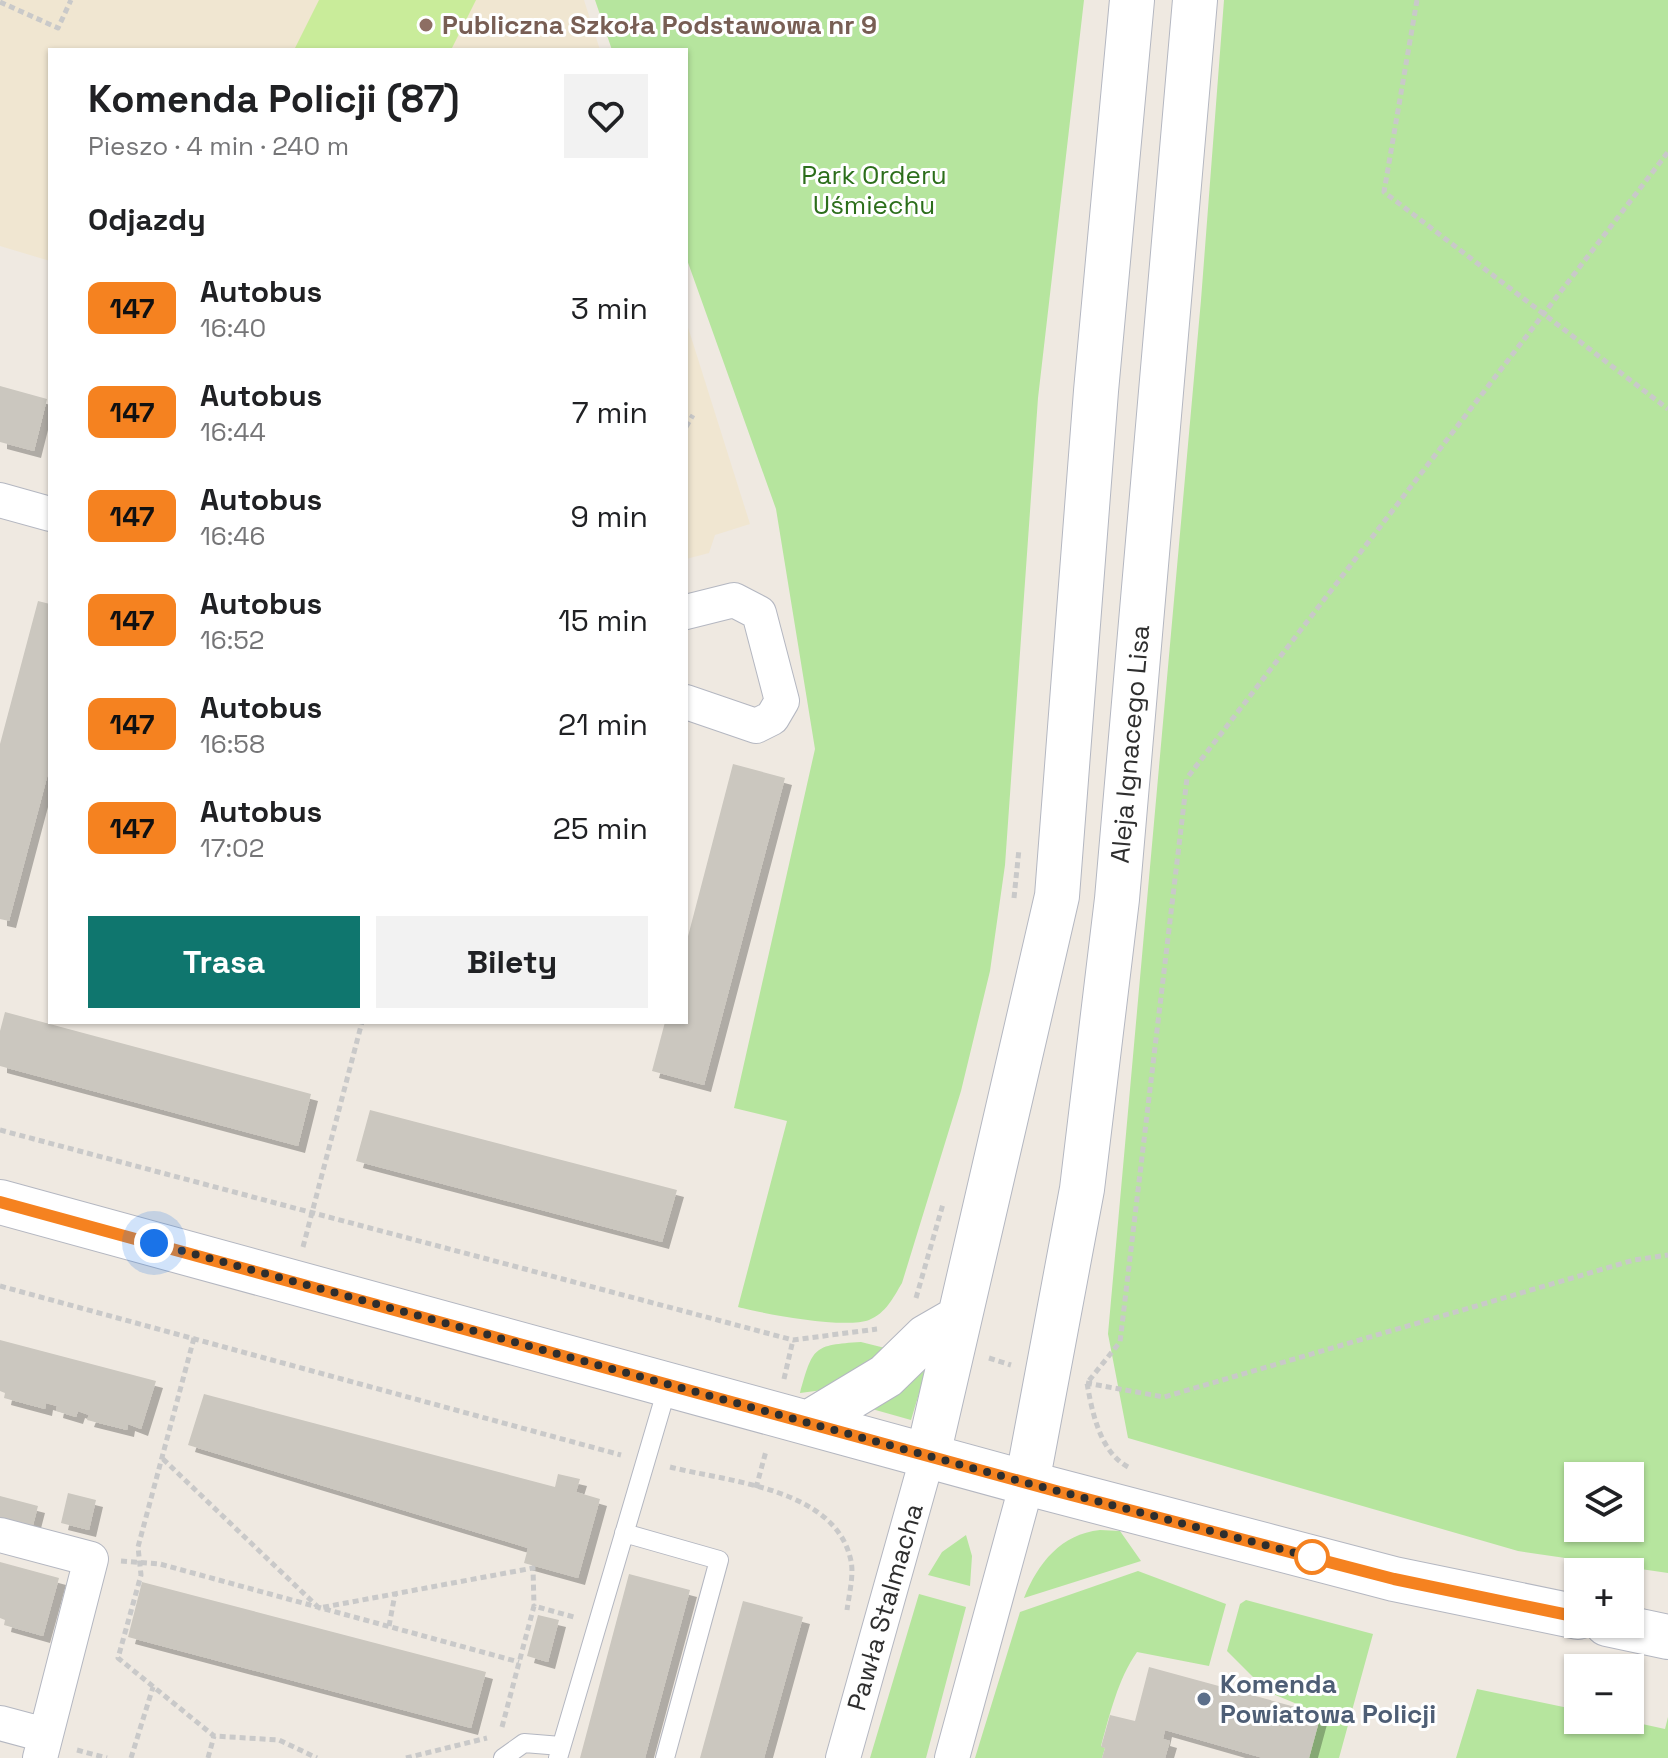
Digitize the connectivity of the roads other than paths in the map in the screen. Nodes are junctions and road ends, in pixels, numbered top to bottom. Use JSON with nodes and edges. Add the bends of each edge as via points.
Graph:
{"nodes":[{"id":1,"x":1132,"y":0,"type":"edge"},
{"id":2,"x":1195,"y":0,"type":"edge"},
{"id":3,"x":0,"y":500,"type":"edge"},
{"id":4,"x":48,"y":513,"type":"edge"},
{"id":5,"x":688,"y":612,"type":"edge"},
{"id":6,"x":688,"y":703,"type":"edge"},
{"id":7,"x":0,"y":1202,"type":"edge"},
{"id":8,"x":959,"y":1318,"type":"junction"},
{"id":9,"x":668,"y":1385,"type":"junction"},
{"id":10,"x":808,"y":1423,"type":"junction"},
{"id":11,"x":928,"y":1455,"type":"junction"},
{"id":12,"x":1027,"y":1483,"type":"junction"},
{"id":13,"x":624,"y":1533,"type":"junction"},
{"id":14,"x":0,"y":1535,"type":"edge"},
{"id":15,"x":1564,"y":1614,"type":"edge"},
{"id":16,"x":1644,"y":1632,"type":"edge"},
{"id":17,"x":1668,"y":1637,"type":"edge"},
{"id":18,"x":0,"y":1723,"type":"edge"},
{"id":19,"x":42,"y":1747,"type":"edge"},
{"id":20,"x":560,"y":1752,"type":"edge"},
{"id":21,"x":503,"y":1758,"type":"edge"},
{"id":22,"x":665,"y":1758,"type":"edge"},
{"id":23,"x":843,"y":1758,"type":"edge"},
{"id":24,"x":952,"y":1758,"type":"edge"}],
"edges":[{"from":1,"to":8,"type":"street","via":[[1057,896]]},
{"from":2,"to":12,"type":"street","name":"Aleja Ignacego Lisa","via":[[1117,899],[1082,1189]]},
{"from":3,"to":4,"type":"street"},
{"from":5,"to":6,"type":"street","via":[[734,600],[759,613],[782,701],[772,718],[756,726]]},
{"from":7,"to":9,"type":"street"},
{"from":8,"to":10,"type":"street","via":[[926,1337],[886,1376]]},
{"from":8,"to":11,"type":"street"},
{"from":9,"to":10,"type":"street"},
{"from":9,"to":13,"type":"lane"},
{"from":10,"to":11,"type":"street"},
{"from":11,"to":12,"type":"street"},
{"from":11,"to":23,"type":"street","name":"Pawła Stalmacha"},
{"from":12,"to":15,"type":"street","via":[[1394,1579]]},
{"from":12,"to":24,"type":"street"},
{"from":13,"to":20,"type":"lane"},
{"from":13,"to":22,"type":"lane","via":[[719,1560]]},
{"from":14,"to":19,"type":"street","via":[[91,1559]]},
{"from":16,"to":17,"type":"street"},
{"from":18,"to":19,"type":"street"},
{"from":20,"to":21,"type":"lane","via":[[524,1743]]}]}
